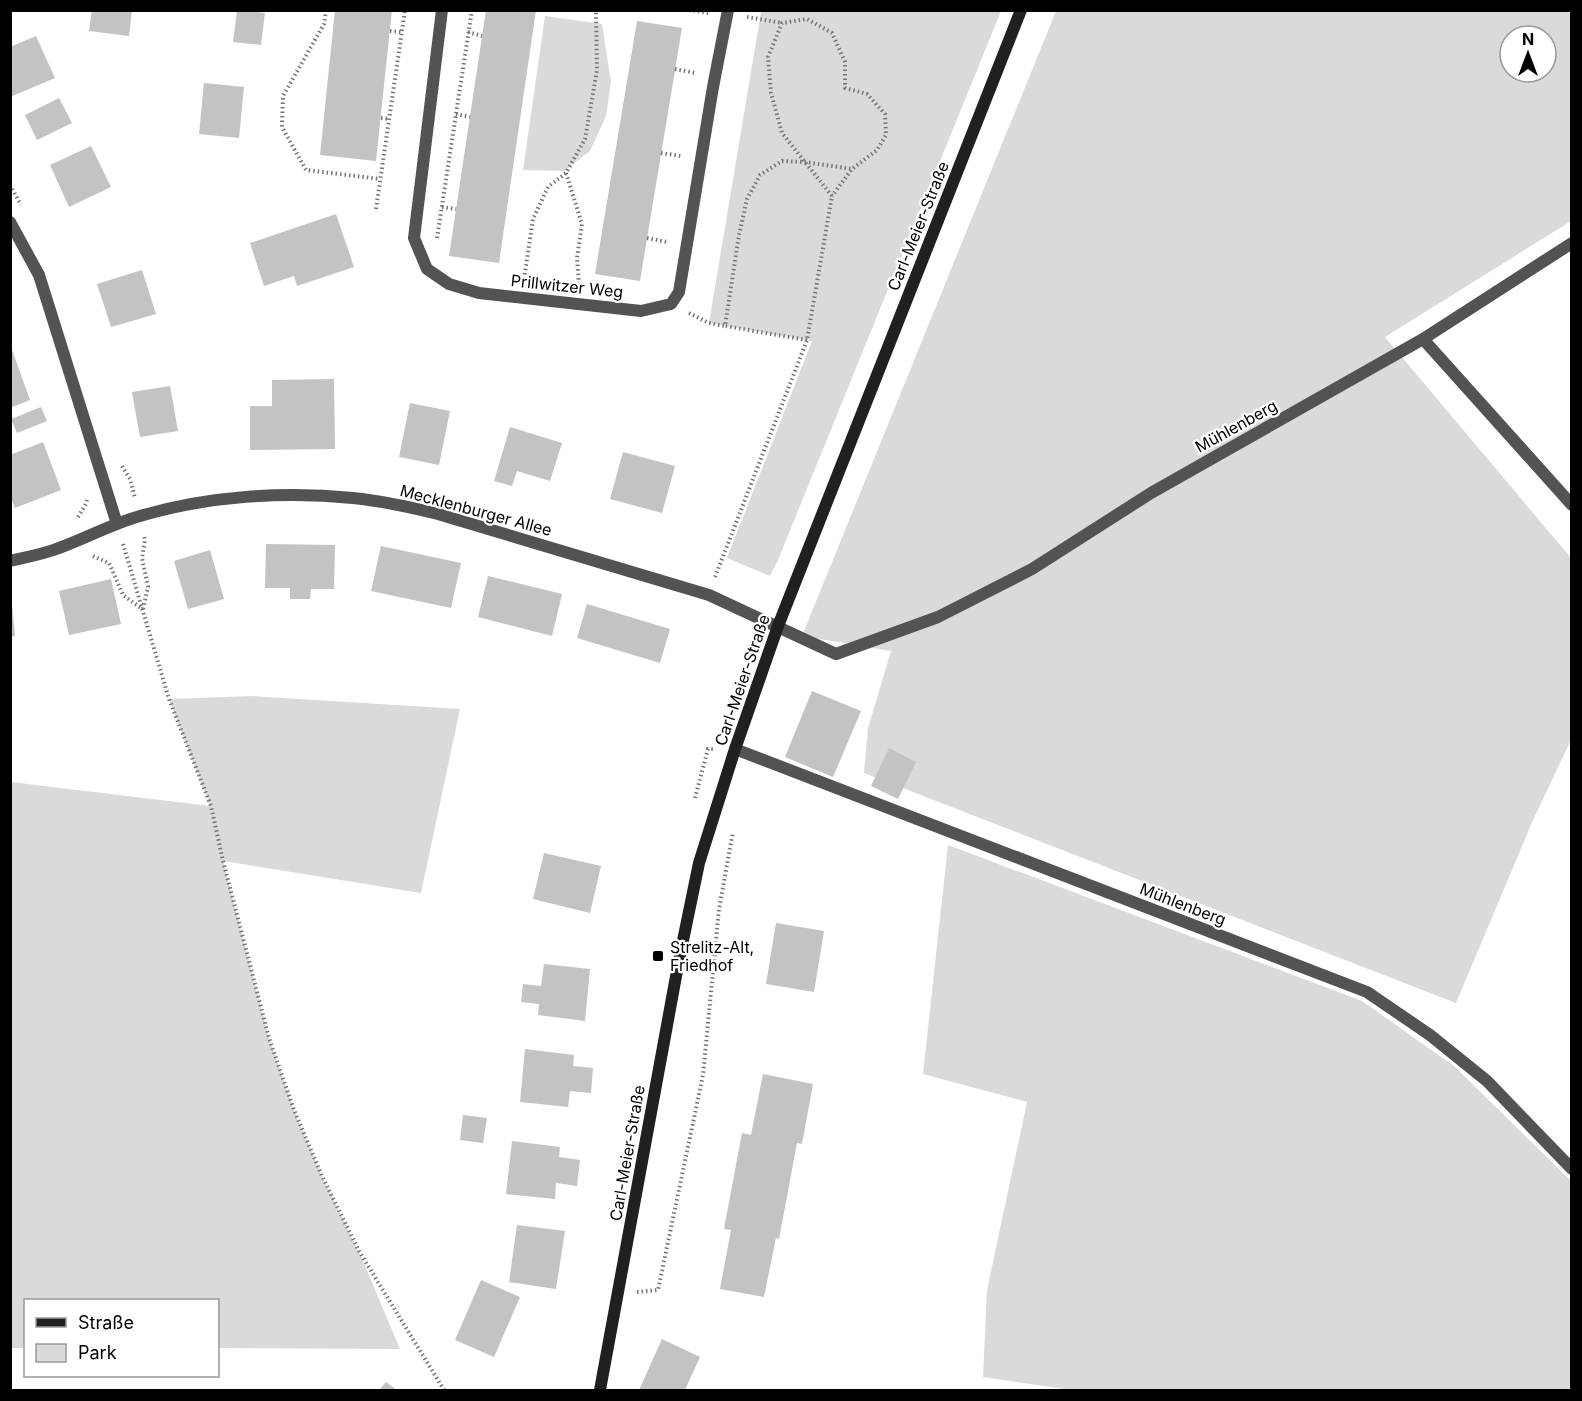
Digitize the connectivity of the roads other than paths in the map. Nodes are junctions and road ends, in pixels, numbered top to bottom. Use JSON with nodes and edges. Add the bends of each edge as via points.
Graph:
{"nodes":[{"id":1,"x":442,"y":10,"type":"edge"},
{"id":2,"x":728,"y":10,"type":"edge"},
{"id":3,"x":1021,"y":10,"type":"edge"},
{"id":4,"x":10,"y":222,"type":"edge"},
{"id":5,"x":1572,"y":243,"type":"edge"},
{"id":6,"x":1423,"y":339,"type":"junction"},
{"id":7,"x":1572,"y":505,"type":"edge"},
{"id":8,"x":117,"y":524,"type":"junction"},
{"id":9,"x":10,"y":561,"type":"edge"},
{"id":10,"x":778,"y":627,"type":"junction"},
{"id":11,"x":735,"y":749,"type":"junction"},
{"id":12,"x":1572,"y":1168,"type":"edge"},
{"id":13,"x":600,"y":1390,"type":"edge"}],
"edges":[{"from":1,"to":2,"type":"street","name":"Prillwitzer Weg","via":[[414,238],[427,269],[449,284],[479,293],[641,311],[671,304],[679,292]]},
{"from":3,"to":10,"type":"street","name":"Carl-Meier-Straße"},
{"from":4,"to":8,"type":"street","via":[[39,275]]},
{"from":5,"to":6,"type":"street","name":"Mühlenberg"},
{"from":6,"to":7,"type":"street"},
{"from":6,"to":10,"type":"street","name":"Mühlenberg","via":[[1151,493],[1032,569],[939,617],[836,654]]},
{"from":8,"to":9,"type":"street","name":"Mecklenburger Allee","via":[[57,549]]},
{"from":8,"to":10,"type":"street","name":"Mecklenburger Allee","via":[[175,507],[227,499],[299,495],[384,502],[438,514],[709,595]]},
{"from":10,"to":11,"type":"street","name":"Carl-Meier-Straße"},
{"from":11,"to":12,"type":"street","name":"Mühlenberg","via":[[1367,992],[1430,1035],[1487,1082]]},
{"from":11,"to":13,"type":"street","name":"Carl-Meier-Straße","via":[[699,863],[686,922]]}]}
